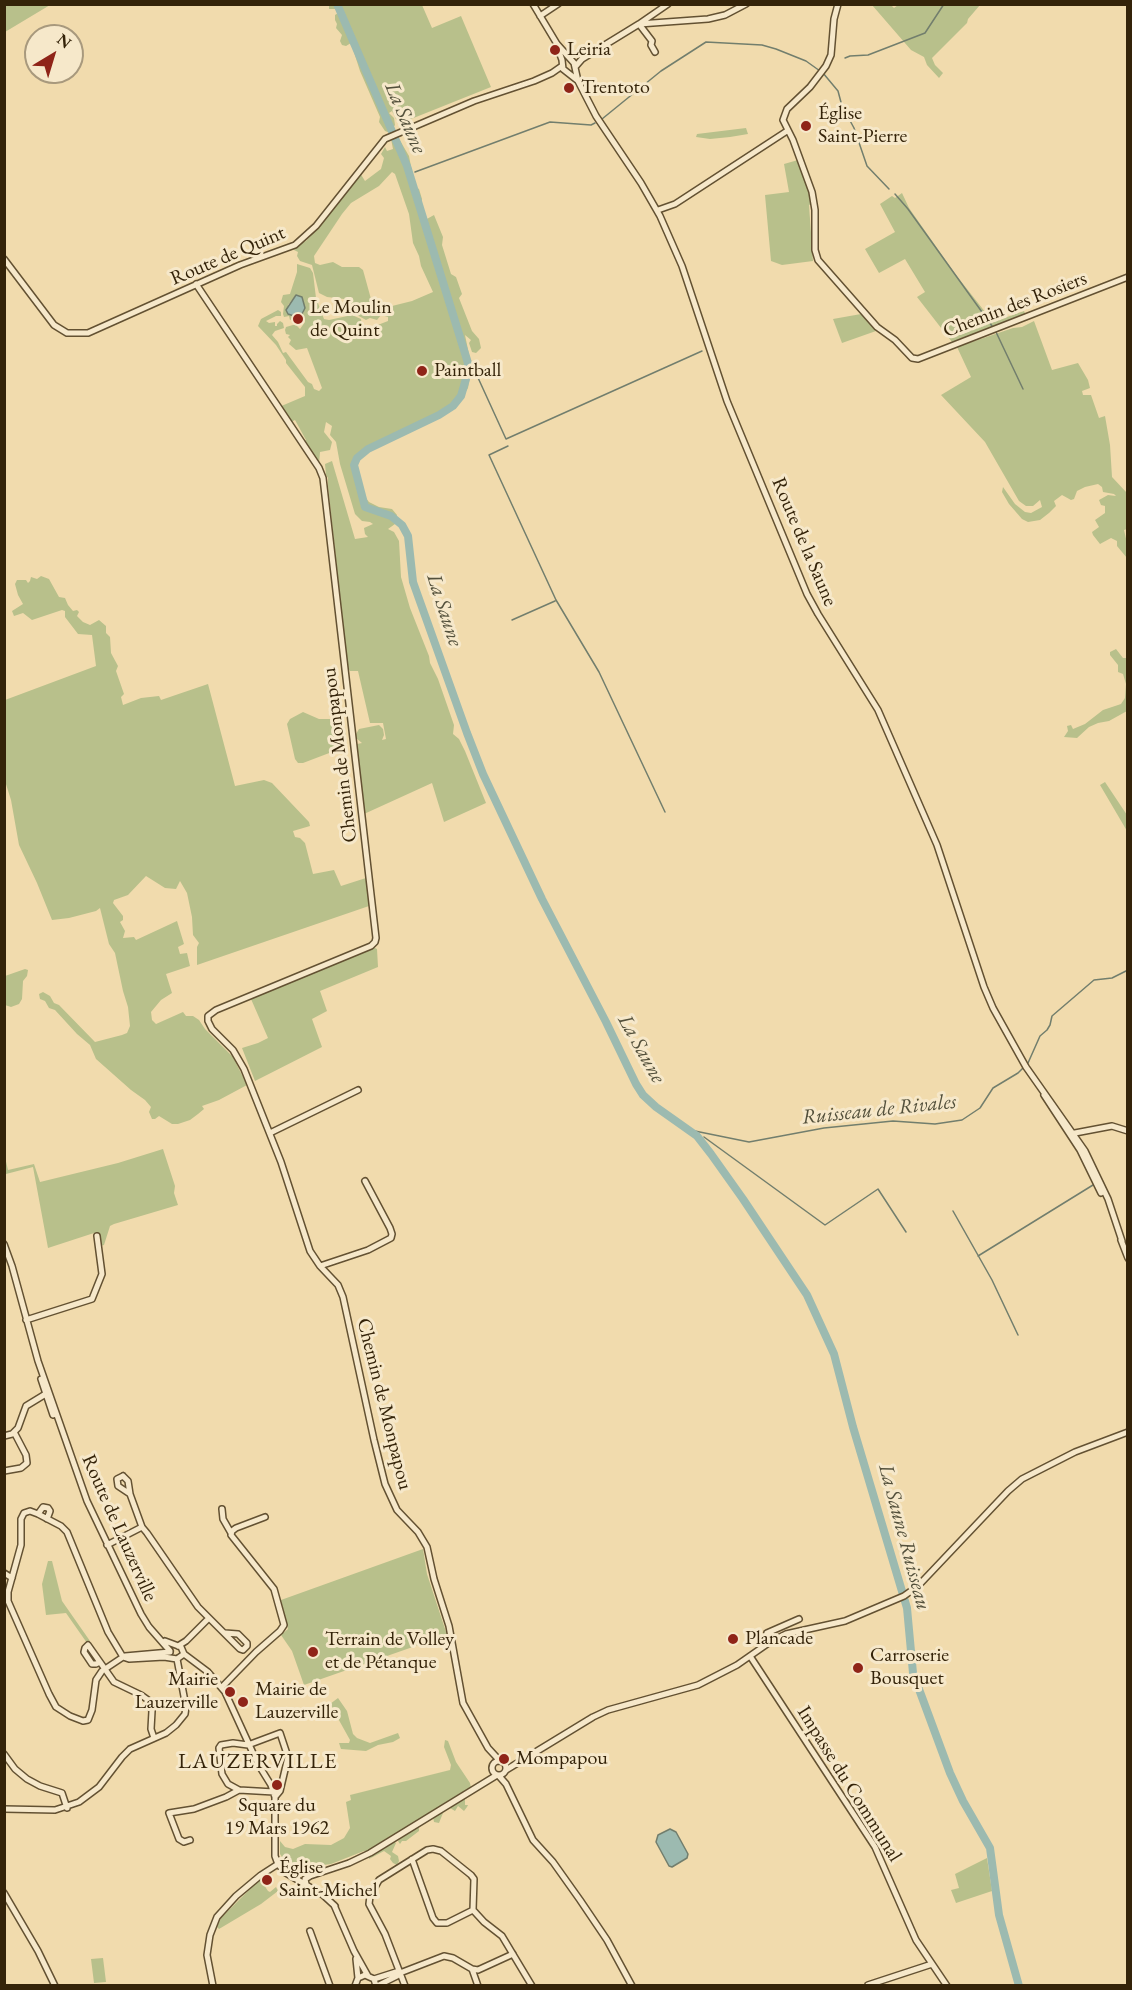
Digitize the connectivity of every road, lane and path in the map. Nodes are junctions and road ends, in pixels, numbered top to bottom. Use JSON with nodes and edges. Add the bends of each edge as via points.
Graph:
{"nodes":[{"id":1,"x":533,"y":4,"type":"edge"},
{"id":2,"x":558,"y":4,"type":"edge"},
{"id":3,"x":668,"y":4,"type":"edge"},
{"id":4,"x":747,"y":4,"type":"edge"},
{"id":5,"x":838,"y":4,"type":"edge"},
{"id":6,"x":540,"y":16,"type":"junction"},
{"id":7,"x":639,"y":24,"type":"junction"},
{"id":8,"x":557,"y":44,"type":"junction"},
{"id":9,"x":655,"y":52,"type":"dead end"},
{"id":10,"x":573,"y":64,"type":"junction"},
{"id":11,"x":564,"y":68,"type":"junction"},
{"id":12,"x":578,"y":81,"type":"junction"},
{"id":13,"x":787,"y":131,"type":"junction"},
{"id":14,"x":657,"y":210,"type":"junction"},
{"id":15,"x":4,"y":259,"type":"edge"},
{"id":16,"x":1128,"y":278,"type":"edge"},
{"id":17,"x":196,"y":284,"type":"junction"},
{"id":18,"x":358,"y":1089,"type":"dead end"},
{"id":19,"x":1128,"y":1131,"type":"edge"},
{"id":20,"x":270,"y":1133,"type":"junction"},
{"id":21,"x":1076,"y":1137,"type":"junction"},
{"id":22,"x":365,"y":1181,"type":"dead end"},
{"id":23,"x":97,"y":1236,"type":"dead end"},
{"id":24,"x":4,"y":1244,"type":"edge"},
{"id":25,"x":1128,"y":1258,"type":"edge"},
{"id":26,"x":320,"y":1266,"type":"junction"},
{"id":27,"x":26,"y":1320,"type":"junction"},
{"id":28,"x":48,"y":1397,"type":"junction"},
{"id":29,"x":14,"y":1432,"type":"junction"},
{"id":30,"x":1126,"y":1433,"type":"edge"},
{"id":31,"x":4,"y":1436,"type":"edge"},
{"id":32,"x":4,"y":1471,"type":"edge"},
{"id":33,"x":130,"y":1494,"type":"dead end"},
{"id":34,"x":222,"y":1509,"type":"dead end"},
{"id":35,"x":38,"y":1514,"type":"junction"},
{"id":36,"x":265,"y":1518,"type":"dead end"},
{"id":37,"x":47,"y":1519,"type":"junction"},
{"id":38,"x":142,"y":1527,"type":"junction"},
{"id":39,"x":231,"y":1533,"type":"junction"},
{"id":40,"x":107,"y":1545,"type":"junction"},
{"id":41,"x":4,"y":1573,"type":"edge"},
{"id":42,"x":12,"y":1578,"type":"junction"},
{"id":43,"x":208,"y":1618,"type":"junction"},
{"id":44,"x":799,"y":1619,"type":"dead end"},
{"id":45,"x":782,"y":1626,"type":"junction"},
{"id":46,"x":153,"y":1632,"type":"junction"},
{"id":47,"x":225,"y":1633,"type":"dead end"},
{"id":48,"x":767,"y":1633,"type":"dead end"},
{"id":49,"x":786,"y":1634,"type":"junction"},
{"id":50,"x":186,"y":1641,"type":"junction"},
{"id":51,"x":177,"y":1646,"type":"junction"},
{"id":52,"x":184,"y":1652,"type":"junction"},
{"id":53,"x":158,"y":1654,"type":"junction"},
{"id":54,"x":173,"y":1655,"type":"junction"},
{"id":55,"x":750,"y":1656,"type":"junction"},
{"id":56,"x":123,"y":1657,"type":"junction"},
{"id":57,"x":100,"y":1662,"type":"dead end"},
{"id":58,"x":105,"y":1669,"type":"junction"},
{"id":59,"x":222,"y":1687,"type":"junction"},
{"id":60,"x":154,"y":1738,"type":"junction"},
{"id":61,"x":250,"y":1744,"type":"junction"},
{"id":62,"x":489,"y":1748,"type":"junction"},
{"id":63,"x":4,"y":1754,"type":"edge"},
{"id":64,"x":502,"y":1761,"type":"junction"},
{"id":65,"x":519,"y":1761,"type":"junction"},
{"id":66,"x":492,"y":1767,"type":"junction"},
{"id":67,"x":502,"y":1773,"type":"junction"},
{"id":68,"x":483,"y":1783,"type":"junction"},
{"id":69,"x":239,"y":1790,"type":"junction"},
{"id":70,"x":274,"y":1794,"type":"junction"},
{"id":71,"x":67,"y":1808,"type":"junction"},
{"id":72,"x":4,"y":1809,"type":"edge"},
{"id":73,"x":190,"y":1840,"type":"dead end"},
{"id":74,"x":412,"y":1859,"type":"junction"},
{"id":75,"x":281,"y":1866,"type":"junction"},
{"id":76,"x":307,"y":1883,"type":"junction"},
{"id":77,"x":4,"y":1893,"type":"edge"},
{"id":78,"x":474,"y":1910,"type":"junction"},
{"id":79,"x":310,"y":1931,"type":"dead end"},
{"id":80,"x":354,"y":1951,"type":"junction"},
{"id":81,"x":513,"y":1954,"type":"junction"},
{"id":82,"x":932,"y":1964,"type":"junction"},
{"id":83,"x":472,"y":1969,"type":"junction"},
{"id":84,"x":400,"y":1973,"type":"junction"},
{"id":85,"x":371,"y":1977,"type":"junction"},
{"id":86,"x":358,"y":1978,"type":"junction"},
{"id":87,"x":868,"y":1985,"type":"edge"},
{"id":88,"x":55,"y":1986,"type":"edge"},
{"id":89,"x":213,"y":1986,"type":"edge"},
{"id":90,"x":330,"y":1986,"type":"edge"},
{"id":91,"x":355,"y":1986,"type":"edge"},
{"id":92,"x":377,"y":1986,"type":"edge"},
{"id":93,"x":405,"y":1986,"type":"edge"},
{"id":94,"x":478,"y":1986,"type":"edge"},
{"id":95,"x":532,"y":1986,"type":"edge"},
{"id":96,"x":633,"y":1986,"type":"edge"},
{"id":97,"x":947,"y":1986,"type":"edge"}],
"edges":[{"from":1,"to":6,"type":"street","name":"Route de la Saune"},
{"from":2,"to":6,"type":"street"},
{"from":3,"to":7,"type":"street"},
{"from":4,"to":7,"type":"street","via":[[708,19]]},
{"from":5,"to":13,"type":"street","via":[[831,55],[820,75],[785,112],[783,124]]},
{"from":6,"to":8,"type":"street","name":"Route de la Saune"},
{"from":7,"to":9,"type":"street"},
{"from":7,"to":10,"type":"street"},
{"from":8,"to":10,"type":"street","name":"Route de la Saune"},
{"from":8,"to":11,"type":"street","name":"Route de la Saune"},
{"from":10,"to":11,"type":"street","via":[[566,60]]},
{"from":10,"to":11,"type":"street","via":[[572,72]]},
{"from":10,"to":12,"type":"street","name":"Route de la Saune"},
{"from":11,"to":12,"type":"street","name":"Route de la Saune"},
{"from":11,"to":17,"type":"street","name":"Route de Quint","via":[[388,137],[301,241]]},
{"from":12,"to":14,"type":"street","name":"Route de la Saune","via":[[602,128]]},
{"from":13,"to":14,"type":"street","via":[[675,204]]},
{"from":13,"to":16,"type":"street","name":"Chemin des Rosiers","via":[[794,140],[812,192],[818,260],[872,321],[914,359]]},
{"from":14,"to":21,"type":"street","name":"Route de la Saune","via":[[682,266],[727,401],[804,586],[882,718],[942,857],[990,1001],[1046,1100]]},
{"from":15,"to":17,"type":"street","name":"Route de Quint","via":[[51,323],[70,334],[93,331]]},
{"from":17,"to":20,"type":"street","name":"Chemin de Monpapou","via":[[323,478],[376,938],[371,946],[208,1016],[209,1025],[233,1050],[244,1069]]},
{"from":18,"to":20,"type":"street"},
{"from":19,"to":21,"type":"street","via":[[1112,1126]]},
{"from":20,"to":26,"type":"street","name":"Chemin de Monpapou","via":[[304,1236]]},
{"from":21,"to":25,"type":"street","name":"Route de la Saune","via":[[1100,1181]]},
{"from":22,"to":26,"type":"street","via":[[390,1228],[391,1238]]},
{"from":23,"to":27,"type":"street","via":[[102,1274],[92,1299]]},
{"from":24,"to":27,"type":"street","name":"Route de Lauzerville"},
{"from":26,"to":62,"type":"street","name":"Chemin de Monpapou","via":[[338,1285],[343,1297],[385,1484],[397,1510],[427,1547],[449,1626],[461,1696]]},
{"from":27,"to":28,"type":"street","name":"Route de Lauzerville"},
{"from":28,"to":29,"type":"street","via":[[25,1408]]},
{"from":28,"to":40,"type":"street","name":"Route de Lauzerville"},
{"from":29,"to":31,"type":"street"},
{"from":29,"to":32,"type":"street","via":[[27,1463]]},
{"from":30,"to":49,"type":"street","via":[[1027,1476],[910,1592],[845,1621]]},
{"from":33,"to":38,"type":"street"},
{"from":34,"to":39,"type":"street"},
{"from":35,"to":37,"type":"street"},
{"from":35,"to":37,"type":"street","via":[[43,1507],[48,1508]]},
{"from":35,"to":42,"type":"street","via":[[30,1511],[22,1516],[21,1545]]},
{"from":36,"to":39,"type":"street"},
{"from":37,"to":56,"type":"street","via":[[67,1532],[108,1632]]},
{"from":38,"to":40,"type":"street"},
{"from":38,"to":43,"type":"street"},
{"from":39,"to":59,"type":"street","via":[[274,1589],[284,1623]]},
{"from":40,"to":46,"type":"street","name":"Route de Lauzerville"},
{"from":41,"to":42,"type":"street"},
{"from":42,"to":58,"type":"street","via":[[9,1605],[56,1707],[69,1716],[88,1720],[96,1680]]},
{"from":43,"to":47,"type":"street"},
{"from":43,"to":50,"type":"street"},
{"from":44,"to":45,"type":"street"},
{"from":45,"to":48,"type":"street"},
{"from":45,"to":49,"type":"street"},
{"from":46,"to":51,"type":"street","name":"Route de Lauzerville"},
{"from":46,"to":53,"type":"street","via":[[161,1645]]},
{"from":46,"to":54,"type":"street","name":"Route de Lauzerville"},
{"from":49,"to":55,"type":"street"},
{"from":50,"to":51,"type":"street"},
{"from":50,"to":52,"type":"street"},
{"from":51,"to":52,"type":"street","name":"Route de Lauzerville"},
{"from":51,"to":54,"type":"street"},
{"from":52,"to":54,"type":"street"},
{"from":52,"to":59,"type":"street","name":"Route de Lauzerville"},
{"from":53,"to":54,"type":"street"},
{"from":53,"to":56,"type":"street"},
{"from":54,"to":56,"type":"street"},
{"from":54,"to":60,"type":"street","via":[[186,1703],[185,1714],[172,1729]]},
{"from":55,"to":65,"type":"street","via":[[698,1685],[608,1710]]},
{"from":55,"to":82,"type":"street","name":"Impasse du Communal","via":[[875,1847],[906,1921]]},
{"from":56,"to":58,"type":"street"},
{"from":57,"to":58,"type":"street"},
{"from":58,"to":60,"type":"street","via":[[114,1682],[148,1700]]},
{"from":59,"to":61,"type":"street"},
{"from":60,"to":71,"type":"street","via":[[130,1749],[95,1791]]},
{"from":61,"to":69,"type":"street","via":[[224,1744],[219,1748],[224,1778]]},
{"from":61,"to":70,"type":"street"},
{"from":61,"to":70,"type":"street","via":[[280,1732],[288,1757],[280,1791]]},
{"from":62,"to":64,"type":"street","name":"Chemin de Monpapou"},
{"from":62,"to":66,"type":"street","name":"Chemin de Monpapou"},
{"from":63,"to":71,"type":"street","via":[[27,1779],[62,1793]]},
{"from":64,"to":65,"type":"street"},
{"from":64,"to":66,"type":"street"},
{"from":64,"to":67,"type":"street"},
{"from":65,"to":67,"type":"street"},
{"from":66,"to":67,"type":"street"},
{"from":66,"to":68,"type":"street"},
{"from":67,"to":68,"type":"street"},
{"from":67,"to":96,"type":"street","via":[[533,1840],[554,1862]]},
{"from":68,"to":76,"type":"street","via":[[370,1853],[324,1871]]},
{"from":69,"to":70,"type":"street"},
{"from":69,"to":73,"type":"street","via":[[194,1809],[170,1813],[179,1839]]},
{"from":70,"to":75,"type":"street","via":[[276,1851]]},
{"from":71,"to":72,"type":"street"},
{"from":74,"to":78,"type":"street","via":[[433,1849],[468,1871],[474,1879]]},
{"from":74,"to":78,"type":"street","via":[[437,1923],[447,1923]]},
{"from":74,"to":84,"type":"street","via":[[375,1883],[369,1904],[386,1934]]},
{"from":75,"to":76,"type":"street"},
{"from":75,"to":89,"type":"street","via":[[268,1871],[236,1896],[215,1921],[207,1954]]},
{"from":76,"to":80,"type":"street","via":[[335,1906]]},
{"from":77,"to":88,"type":"street"},
{"from":78,"to":81,"type":"street","via":[[502,1936]]},
{"from":79,"to":90,"type":"street"},
{"from":80,"to":85,"type":"street"},
{"from":80,"to":86,"type":"street"},
{"from":81,"to":83,"type":"street","via":[[478,1970]]},
{"from":81,"to":95,"type":"street"},
{"from":82,"to":87,"type":"street"},
{"from":82,"to":97,"type":"street","name":"Impasse du Communal"},
{"from":83,"to":84,"type":"street","via":[[444,1956]]},
{"from":83,"to":94,"type":"street"},
{"from":84,"to":85,"type":"street"},
{"from":84,"to":92,"type":"street"},
{"from":84,"to":93,"type":"street"},
{"from":85,"to":86,"type":"street"},
{"from":85,"to":92,"type":"street"},
{"from":86,"to":91,"type":"street"}]}
